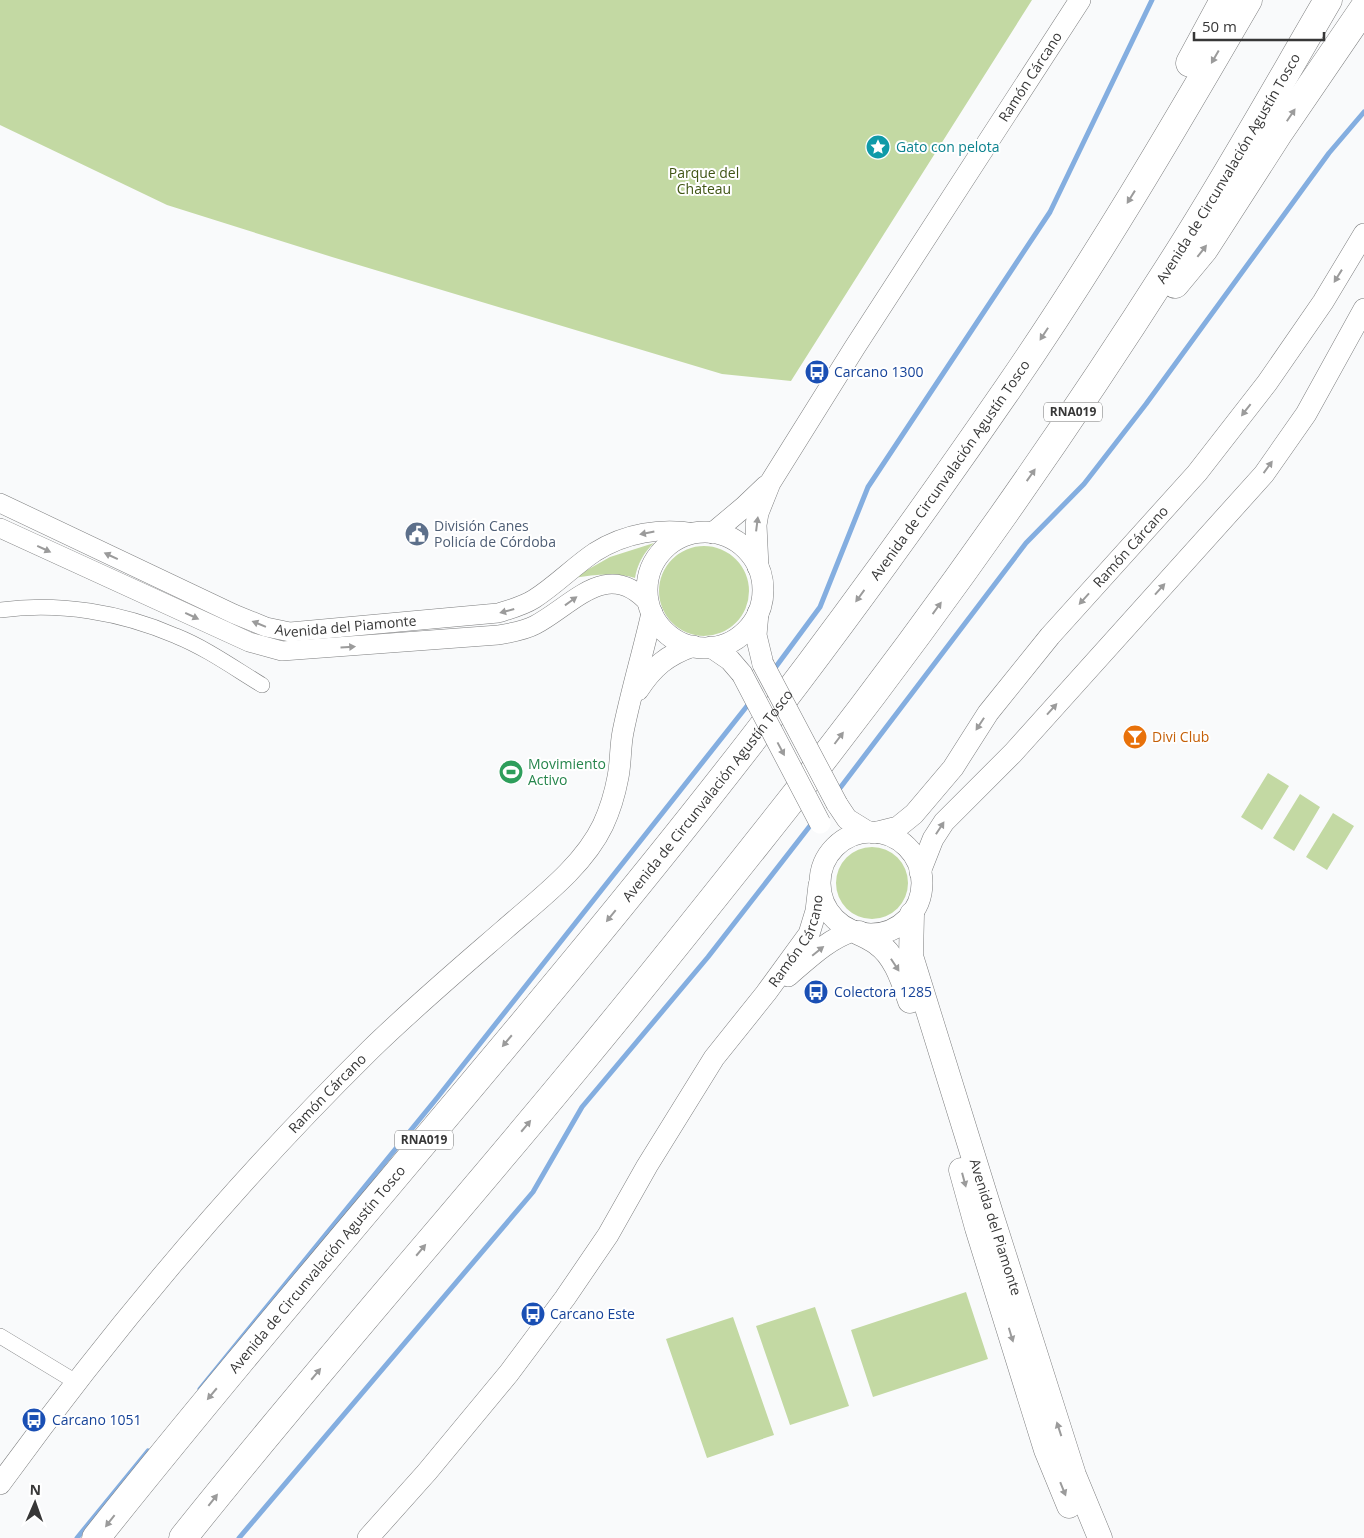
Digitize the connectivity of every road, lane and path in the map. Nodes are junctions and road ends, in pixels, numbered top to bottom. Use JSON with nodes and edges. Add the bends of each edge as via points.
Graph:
{"nodes":[{"id":1,"x":1080,"y":0,"type":"edge"},
{"id":2,"x":1224,"y":0,"type":"edge"},
{"id":3,"x":1248,"y":0,"type":"edge"},
{"id":4,"x":1328,"y":0,"type":"edge"},
{"id":5,"x":1364,"y":8,"type":"edge"},
{"id":6,"x":1145,"y":174,"type":"junction"},
{"id":7,"x":1364,"y":234,"type":"edge"},
{"id":8,"x":1364,"y":309,"type":"edge"},
{"id":9,"x":1102,"y":368,"type":"junction"},
{"id":10,"x":770,"y":483,"type":"junction"},
{"id":11,"x":0,"y":503,"type":"edge"},
{"id":12,"x":0,"y":528,"type":"edge"},
{"id":13,"x":704,"y":533,"type":"junction"},
{"id":14,"x":758,"y":567,"type":"junction"},
{"id":15,"x":650,"y":609,"type":"junction"},
{"id":16,"x":0,"y":610,"type":"edge"},
{"id":17,"x":758,"y":612,"type":"junction"},
{"id":18,"x":702,"y":647,"type":"junction"},
{"id":19,"x":262,"y":685,"type":"dead end"},
{"id":20,"x":629,"y":705,"type":"junction"},
{"id":21,"x":871,"y":832,"type":"junction"},
{"id":22,"x":823,"y":864,"type":"junction"},
{"id":23,"x":920,"y":872,"type":"junction"},
{"id":24,"x":819,"y":885,"type":"junction"},
{"id":25,"x":912,"y":914,"type":"junction"},
{"id":26,"x":856,"y":932,"type":"junction"},
{"id":27,"x":766,"y":993,"type":"junction"},
{"id":28,"x":0,"y":1336,"type":"edge"},
{"id":29,"x":76,"y":1382,"type":"junction"},
{"id":30,"x":1,"y":1482,"type":"edge"},
{"id":31,"x":96,"y":1538,"type":"edge"},
{"id":32,"x":183,"y":1538,"type":"edge"},
{"id":33,"x":368,"y":1538,"type":"edge"},
{"id":34,"x":1082,"y":1538,"type":"edge"},
{"id":35,"x":1100,"y":1538,"type":"edge"}],
"edges":[{"from":1,"to":10,"type":"main road","name":"Ramón Cárcano"},
{"from":2,"to":6,"type":"highway","via":[[1190,62]]},
{"from":3,"to":6,"type":"highway","name":"Avenida de Circunvalación Agustín Tosco","number":"RNA019","one_way":true},
{"from":4,"to":9,"type":"highway","name":"Avenida de Circunvalación Agustín Tosco","number":"RNA019","via":[[1171,265]]},
{"from":9,"to":5,"type":"highway","one_way":true,"via":[[1204,249]]},
{"from":6,"to":31,"type":"highway","name":"Avenida de Circunvalación Agustín Tosco","number":"RNA019","one_way":true,"via":[[1011,384],[924,509],[751,742],[533,1011],[203,1404]]},
{"from":7,"to":21,"type":"main road","name":"Ramón Cárcano","one_way":true,"via":[[1323,302],[1267,383],[1197,473],[1044,644],[988,713],[952,768],[914,814],[898,827]]},
{"from":23,"to":8,"type":"main road","one_way":true,"via":[[944,822],[1012,753],[1264,474],[1306,414]]},
{"from":32,"to":9,"type":"highway","name":"Avenida de Circunvalación Agustín Tosco","number":"RNA019","one_way":true,"via":[[327,1361],[577,1066],[782,812],[993,530]]},
{"from":10,"to":13,"type":"main road","name":"Ramón Cárcano","via":[[744,507]]},
{"from":14,"to":10,"type":"main road","name":"Ramón Cárcano","one_way":true,"via":[[756,525]]},
{"from":13,"to":11,"type":"street","name":"Avenida del Piamonte","one_way":true,"via":[[655,531],[615,542],[597,551],[533,600],[498,613],[290,632],[266,627],[234,614]]},
{"from":12,"to":15,"type":"street","name":"Avenida del Piamonte","one_way":true,"via":[[249,642],[282,651],[516,632],[534,626],[584,592],[613,584],[639,593]]},
{"from":13,"to":14,"type":"main road","via":[[727,536],[740,544]]},
{"from":13,"to":15,"type":"main road","via":[[680,538],[666,546],[656,558],[647,588]]},
{"from":14,"to":17,"type":"main road","via":[[762,597]]},
{"from":15,"to":18,"type":"main road","via":[[666,633],[679,642]]},
{"from":15,"to":20,"type":"main road","name":"Ramón Cárcano"},
{"from":16,"to":19,"type":"street","via":[[55,607],[129,619],[177,636]]},
{"from":17,"to":18,"type":"main road","via":[[739,636],[726,643]]},
{"from":17,"to":21,"type":"main road","bridge":true,"via":[[756,635],[763,664],[847,820]]},
{"from":18,"to":20,"type":"main road","name":"Ramón Cárcano","via":[[678,652],[657,665]]},
{"from":18,"to":22,"type":"main road","one_way":true,"bridge":true,"via":[[730,660],[742,674],[820,823]]},
{"from":20,"to":29,"type":"main road","name":"Ramón Cárcano","via":[[612,802],[603,826],[584,854],[559,882],[372,1048],[308,1114],[175,1259]]},
{"from":21,"to":22,"type":"main road","via":[[854,835],[841,842]]},
{"from":21,"to":23,"type":"main road","via":[[892,838],[908,849]]},
{"from":22,"to":24,"type":"main road"},
{"from":23,"to":25,"type":"main road","via":[[922,887]]},
{"from":24,"to":26,"type":"main road","via":[[829,914]]},
{"from":24,"to":27,"type":"main road","name":"Ramón Cárcano","via":[[809,934]]},
{"from":25,"to":26,"type":"main road","via":[[888,931],[874,934]]},
{"from":35,"to":25,"type":"main road","name":"Avenida del Piamonte","one_way":true,"via":[[1074,1475],[911,956]]},
{"from":27,"to":26,"type":"main road","name":"Ramón Cárcano","one_way":true,"via":[[826,944]]},
{"from":26,"to":34,"type":"main road","name":"Avenida del Piamonte","one_way":true,"via":[[878,944],[896,967],[922,1032],[977,1228],[1044,1441]]},
{"from":27,"to":33,"type":"main road","name":"Ramón Cárcano","via":[[714,1058],[608,1235],[565,1298],[509,1373]]},
{"from":28,"to":29,"type":"street"},
{"from":29,"to":30,"type":"main road","name":"Ramón Cárcano"}]}
